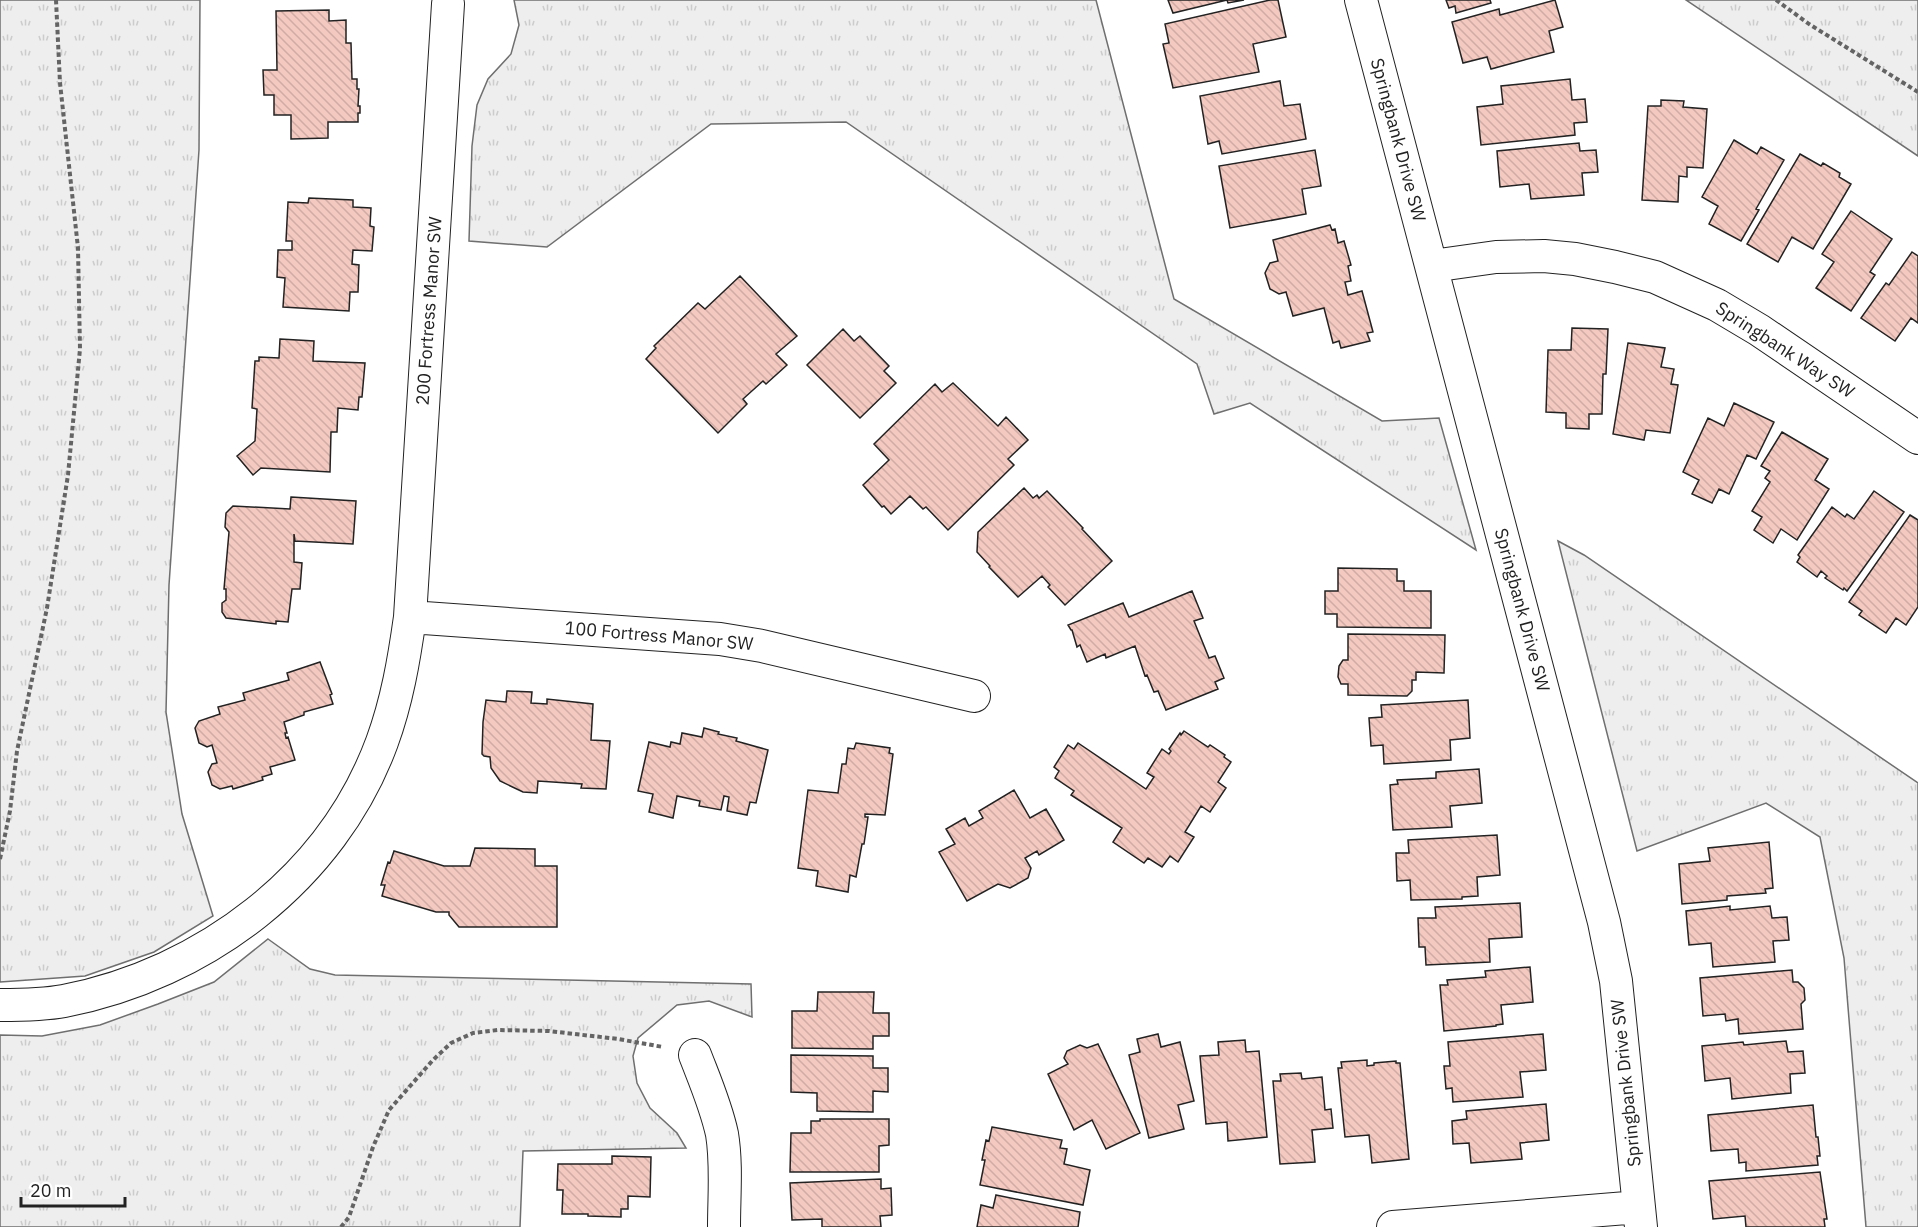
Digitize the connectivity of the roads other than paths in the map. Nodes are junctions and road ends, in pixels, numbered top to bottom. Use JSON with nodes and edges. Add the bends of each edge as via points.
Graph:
{"nodes":[{"id":1,"x":1361,"y":0,"type":"edge"},
{"id":2,"x":448,"y":4,"type":"dead end"},
{"id":3,"x":1432,"y":266,"type":"junction"},
{"id":4,"x":1918,"y":438,"type":"edge"},
{"id":5,"x":410,"y":617,"type":"junction"},
{"id":6,"x":974,"y":696,"type":"dead end"},
{"id":7,"x":0,"y":1005,"type":"edge"},
{"id":8,"x":695,"y":1055,"type":"road end"},
{"id":9,"x":1640,"y":1217,"type":"edge"},
{"id":10,"x":724,"y":1227,"type":"edge"},
{"id":11,"x":1393,"y":1227,"type":"edge"}],
"edges":[{"from":1,"to":3,"type":"street","name":"Springbank Drive SW"},
{"from":2,"to":5,"type":"street","name":"200 Fortress Manor SW"},
{"from":3,"to":4,"type":"street","name":"Springbank Way SW","via":[[1496,257],[1544,256],[1655,277],[1717,305],[1759,330]]},
{"from":3,"to":9,"type":"street","name":"Springbank Drive SW","via":[[1604,922],[1616,981]]},
{"from":5,"to":6,"type":"street","name":"100 Fortress Manor SW","via":[[720,639]]},
{"from":5,"to":7,"type":"street","name":"200 Fortress Manor SW","via":[[404,665],[377,753],[344,816],[291,882],[224,937],[147,977],[62,1001]]},
{"from":8,"to":10,"type":"street","via":[[722,1135]]},
{"from":9,"to":11,"type":"street"}]}
